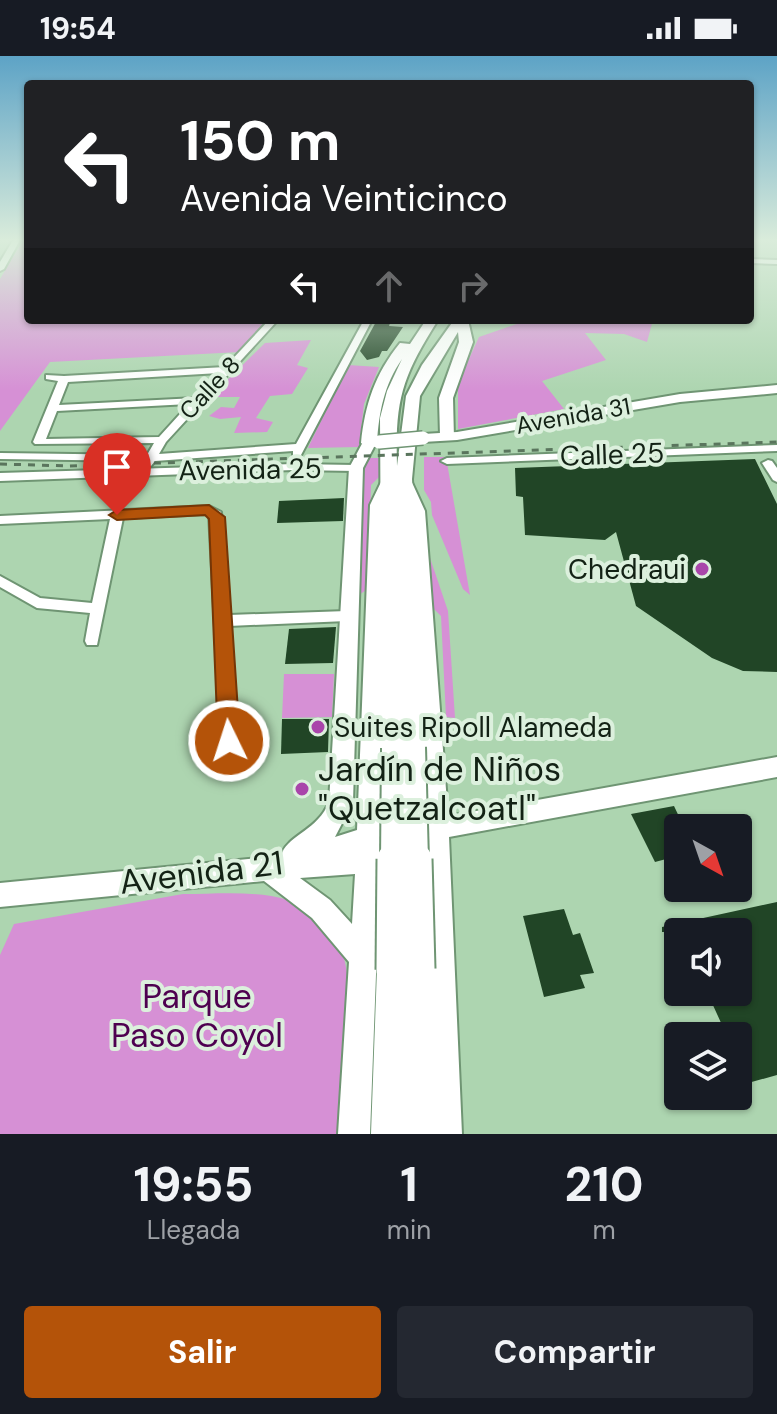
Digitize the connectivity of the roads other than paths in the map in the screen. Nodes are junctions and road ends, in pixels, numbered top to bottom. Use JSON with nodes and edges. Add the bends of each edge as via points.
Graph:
{"nodes":[{"id":1,"x":270,"y":324,"type":"edge"},
{"id":2,"x":366,"y":324,"type":"edge"},
{"id":3,"x":428,"y":324,"type":"edge"},
{"id":4,"x":429,"y":324,"type":"edge"},
{"id":5,"x":458,"y":324,"type":"edge"},
{"id":6,"x":462,"y":324,"type":"edge"},
{"id":7,"x":226,"y":370,"type":"junction"},
{"id":8,"x":49,"y":377,"type":"dead end"},
{"id":9,"x":64,"y":379,"type":"junction"},
{"id":10,"x":777,"y":389,"type":"edge"},
{"id":11,"x":197,"y":401,"type":"junction"},
{"id":12,"x":54,"y":408,"type":"junction"},
{"id":13,"x":448,"y":436,"type":"junction"},
{"id":14,"x":162,"y":440,"type":"junction"},
{"id":15,"x":374,"y":442,"type":"junction"},
{"id":16,"x":298,"y":447,"type":"junction"},
{"id":17,"x":777,"y":448,"type":"edge"},
{"id":18,"x":0,"y":456,"type":"edge"},
{"id":19,"x":149,"y":458,"type":"junction"},
{"id":20,"x":447,"y":461,"type":"dead end"},
{"id":21,"x":768,"y":463,"type":"dead end"},
{"id":22,"x":293,"y":467,"type":"junction"},
{"id":23,"x":356,"y":468,"type":"junction"},
{"id":24,"x":144,"y":472,"type":"junction"},
{"id":25,"x":0,"y":477,"type":"edge"},
{"id":26,"x":777,"y":478,"type":"edge"},
{"id":27,"x":397,"y":479,"type":"junction"},
{"id":28,"x":117,"y":515,"type":"junction"},
{"id":29,"x":0,"y":520,"type":"edge"},
{"id":30,"x":0,"y":582,"type":"edge"},
{"id":31,"x":375,"y":594,"type":"junction"},
{"id":32,"x":98,"y":609,"type":"junction"},
{"id":33,"x":347,"y":616,"type":"junction"},
{"id":34,"x":221,"y":621,"type":"junction"},
{"id":35,"x":92,"y":641,"type":"dead end"},
{"id":36,"x":346,"y":650,"type":"junction"},
{"id":37,"x":372,"y":663,"type":"junction"},
{"id":38,"x":229,"y":741,"type":"dead end"},
{"id":39,"x":777,"y":767,"type":"edge"},
{"id":40,"x":437,"y":829,"type":"junction"},
{"id":41,"x":368,"y":850,"type":"junction"},
{"id":42,"x":268,"y":869,"type":"junction"},
{"id":43,"x":0,"y":895,"type":"edge"},
{"id":44,"x":361,"y":955,"type":"junction"},
{"id":45,"x":405,"y":969,"type":"junction"},
{"id":46,"x":354,"y":1134,"type":"edge"},
{"id":47,"x":388,"y":1134,"type":"edge"},
{"id":48,"x":421,"y":1134,"type":"edge"},
{"id":49,"x":446,"y":1134,"type":"edge"}],
"edges":[{"from":1,"to":7,"type":"street","name":"Calle 8"},
{"from":2,"to":16,"type":"street"},
{"from":3,"to":15,"type":"main road","via":[[385,369],[372,404]]},
{"from":4,"to":27,"type":"main road","via":[[392,391],[388,418]]},
{"from":5,"to":27,"type":"main road","via":[[413,396]]},
{"from":6,"to":13,"type":"main road","via":[[466,342],[446,398]]},
{"from":7,"to":9,"type":"street"},
{"from":7,"to":11,"type":"street","name":"Calle 8"},
{"from":8,"to":9,"type":"street"},
{"from":9,"to":12,"type":"street"},
{"from":10,"to":13,"type":"street","name":"Avenida 31","via":[[680,398]]},
{"from":11,"to":12,"type":"street"},
{"from":11,"to":14,"type":"street","name":"Calle 8"},
{"from":12,"to":14,"type":"street","via":[[39,442]]},
{"from":13,"to":15,"type":"street","name":"Avenida 31","bridge":true},
{"from":14,"to":19,"type":"street","name":"Calle 8"},
{"from":15,"to":23,"type":"street"},
{"from":16,"to":19,"type":"street"},
{"from":16,"to":22,"type":"street"},
{"from":17,"to":20,"type":"street","name":"Calle 25"},
{"from":18,"to":19,"type":"street"},
{"from":19,"to":24,"type":"street","name":"Calle 8"},
{"from":21,"to":26,"type":"street"},
{"from":22,"to":23,"type":"street","name":"Avenida 25"},
{"from":22,"to":24,"type":"street","name":"Avenida 25"},
{"from":23,"to":33,"type":"street"},
{"from":24,"to":25,"type":"street","name":"Avenida 25"},
{"from":27,"to":31,"type":"street","via":[[378,505]]},
{"from":27,"to":40,"type":"street","via":[[417,511]]},
{"from":27,"to":45,"type":"main road","bridge":true},
{"from":28,"to":29,"type":"street"},
{"from":28,"to":32,"type":"street"},
{"from":28,"to":34,"type":"street","via":[[215,512]]},
{"from":30,"to":32,"type":"street","via":[[37,603]]},
{"from":31,"to":33,"type":"street"},
{"from":31,"to":37,"type":"street"},
{"from":32,"to":35,"type":"street"},
{"from":33,"to":34,"type":"street"},
{"from":33,"to":36,"type":"street"},
{"from":34,"to":38,"type":"street"},
{"from":36,"to":37,"type":"street"},
{"from":36,"to":42,"type":"street","via":[[341,802],[323,836]]},
{"from":37,"to":41,"type":"street"},
{"from":39,"to":40,"type":"street"},
{"from":40,"to":41,"type":"street"},
{"from":40,"to":49,"type":"street"},
{"from":41,"to":42,"type":"street","name":"Avenida 21"},
{"from":41,"to":44,"type":"street"},
{"from":42,"to":43,"type":"street","name":"Avenida 21"},
{"from":42,"to":44,"type":"street","via":[[321,909]]},
{"from":44,"to":46,"type":"street"},
{"from":45,"to":47,"type":"main road"},
{"from":45,"to":48,"type":"main road"}]}
